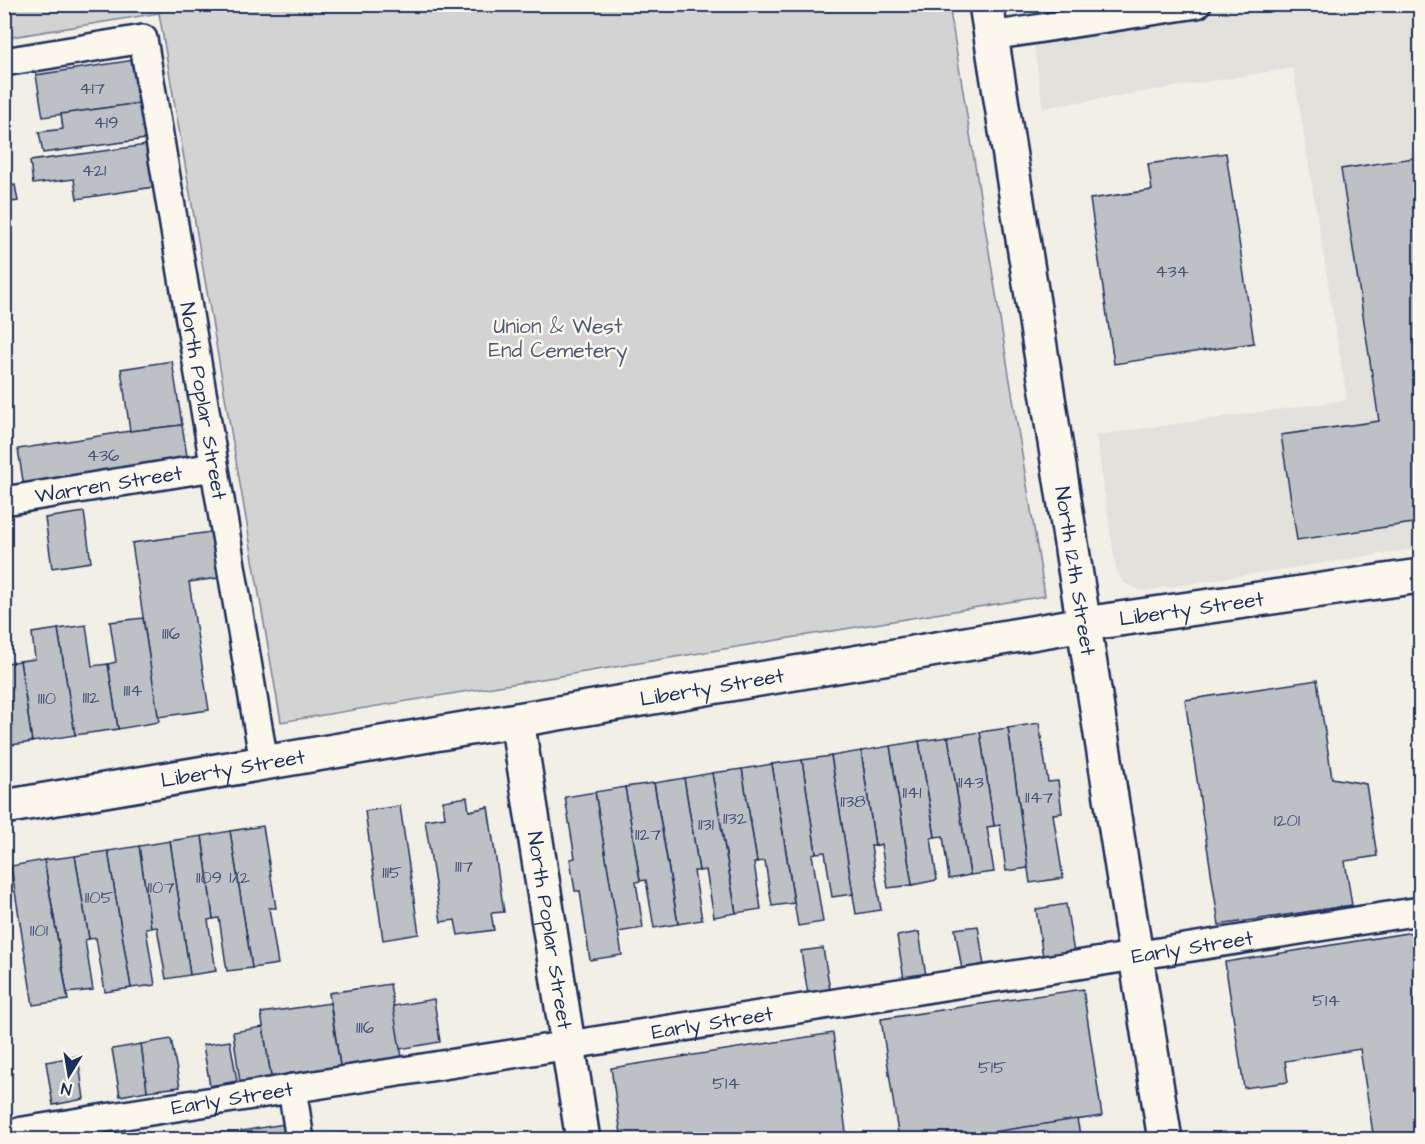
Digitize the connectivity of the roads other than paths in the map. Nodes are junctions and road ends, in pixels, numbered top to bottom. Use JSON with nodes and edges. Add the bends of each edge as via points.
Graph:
{"nodes":[{"id":1,"x":1197,"y":4,"type":"edge"},
{"id":2,"x":989,"y":20,"type":"edge"},
{"id":3,"x":4,"y":62,"type":"edge"},
{"id":4,"x":214,"y":468,"type":"junction"},
{"id":5,"x":4,"y":501,"type":"edge"},
{"id":6,"x":1420,"y":576,"type":"edge"},
{"id":7,"x":1084,"y":624,"type":"junction"},
{"id":8,"x":518,"y":720,"type":"junction"},
{"id":9,"x":264,"y":763,"type":"junction"},
{"id":10,"x":4,"y":807,"type":"edge"},
{"id":11,"x":1420,"y":911,"type":"edge"},
{"id":12,"x":1136,"y":956,"type":"junction"},
{"id":13,"x":568,"y":1045,"type":"junction"},
{"id":14,"x":292,"y":1088,"type":"junction"},
{"id":15,"x":4,"y":1134,"type":"edge"},
{"id":16,"x":300,"y":1140,"type":"edge"},
{"id":17,"x":582,"y":1140,"type":"edge"},
{"id":18,"x":1165,"y":1140,"type":"edge"}],
"edges":[{"from":1,"to":2,"type":"lane"},
{"from":2,"to":7,"type":"street","name":"North 12th Street"},
{"from":3,"to":4,"type":"lane","name":"North Poplar Street","via":[[143,39]]},
{"from":4,"to":5,"type":"lane","name":"Warren Street"},
{"from":4,"to":9,"type":"lane","name":"North Poplar Street"},
{"from":6,"to":7,"type":"street","name":"Liberty Street"},
{"from":7,"to":8,"type":"street","name":"Liberty Street"},
{"from":7,"to":12,"type":"street","name":"North 12th Street"},
{"from":8,"to":9,"type":"street","name":"Liberty Street"},
{"from":8,"to":13,"type":"street","name":"North Poplar Street"},
{"from":9,"to":10,"type":"street","name":"Liberty Street"},
{"from":11,"to":12,"type":"lane","name":"Early Street"},
{"from":12,"to":13,"type":"lane","name":"Early Street"},
{"from":12,"to":18,"type":"street","name":"North 12th Street"},
{"from":13,"to":14,"type":"lane","name":"Early Street"},
{"from":13,"to":17,"type":"street","name":"North Poplar Street"},
{"from":14,"to":15,"type":"lane","name":"Early Street"},
{"from":14,"to":16,"type":"lane"}]}
